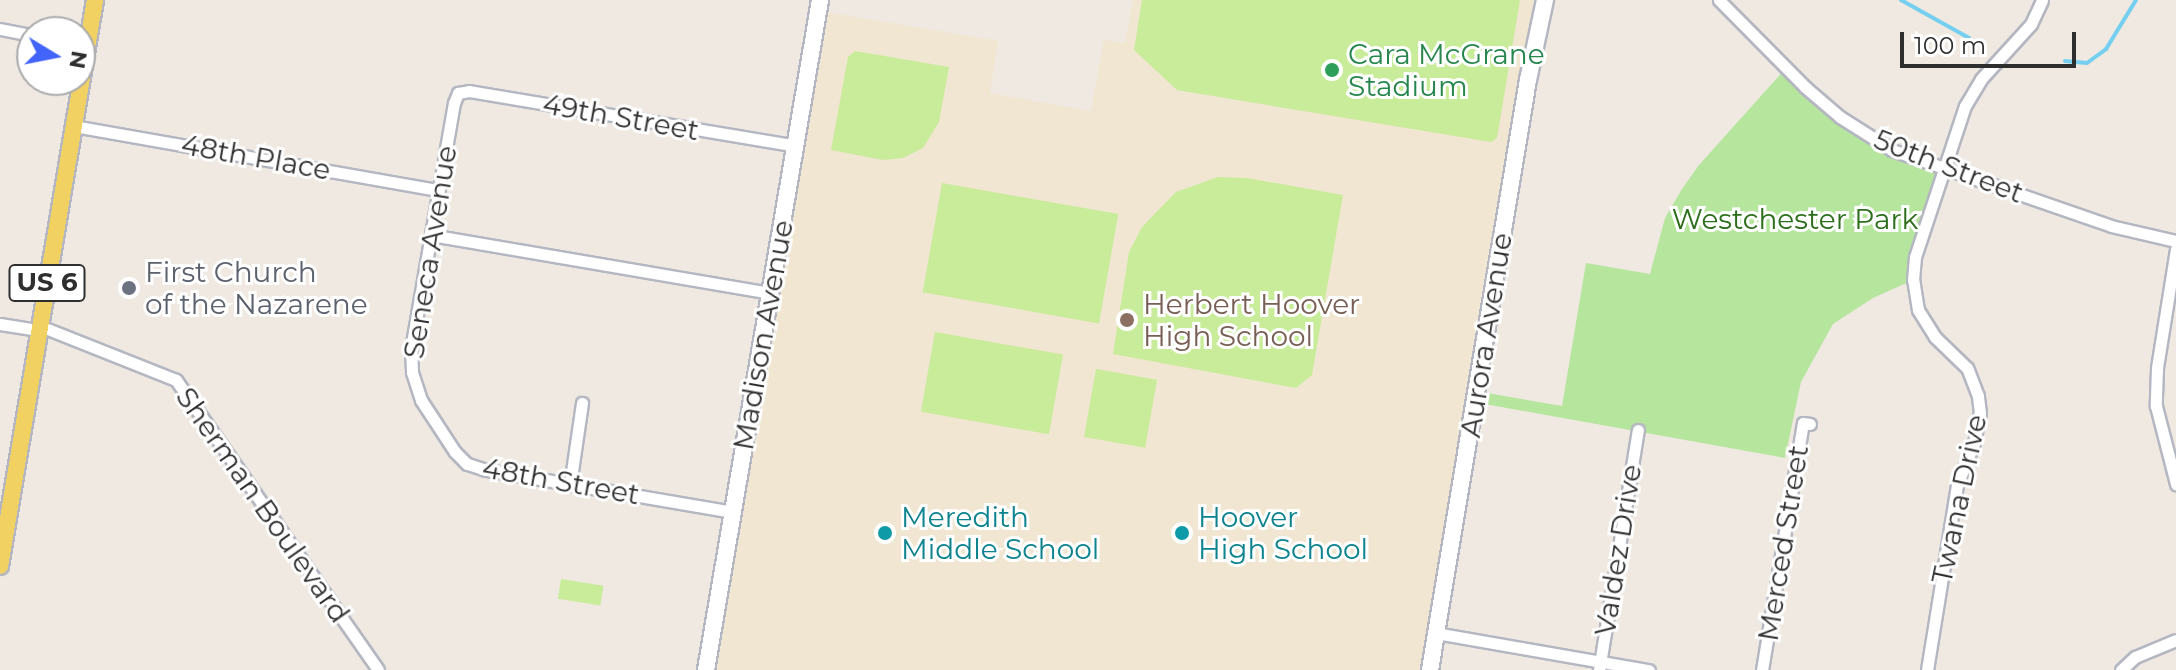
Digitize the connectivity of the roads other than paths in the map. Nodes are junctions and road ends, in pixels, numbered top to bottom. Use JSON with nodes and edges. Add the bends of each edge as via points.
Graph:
{"nodes":[{"id":1,"x":820,"y":0,"type":"edge"},
{"id":2,"x":1545,"y":0,"type":"edge"},
{"id":3,"x":1719,"y":0,"type":"edge"},
{"id":4,"x":2042,"y":0,"type":"edge"},
{"id":5,"x":78,"y":96,"type":"edge"},
{"id":6,"x":454,"y":103,"type":"joint"},
{"id":7,"x":74,"y":126,"type":"junction"},
{"id":8,"x":796,"y":146,"type":"junction"},
{"id":9,"x":1943,"y":168,"type":"junction"},
{"id":10,"x":438,"y":190,"type":"junction"},
{"id":11,"x":431,"y":235,"type":"junction"},
{"id":12,"x":2176,"y":241,"type":"edge"},
{"id":13,"x":2176,"y":249,"type":"edge"},
{"id":14,"x":770,"y":293,"type":"junction"},
{"id":15,"x":0,"y":324,"type":"edge"},
{"id":16,"x":39,"y":328,"type":"junction"},
{"id":17,"x":421,"y":400,"type":"joint"},
{"id":18,"x":582,"y":403,"type":"dead end"},
{"id":19,"x":1810,"y":424,"type":"dead end"},
{"id":20,"x":1638,"y":430,"type":"dead end"},
{"id":21,"x":2172,"y":438,"type":"edge"},
{"id":22,"x":2176,"y":484,"type":"edge"},
{"id":23,"x":570,"y":485,"type":"junction"},
{"id":24,"x":733,"y":512,"type":"junction"},
{"id":25,"x":0,"y":566,"type":"edge"},
{"id":26,"x":1436,"y":633,"type":"junction"},
{"id":27,"x":2176,"y":640,"type":"edge"},
{"id":28,"x":1600,"y":666,"type":"edge"},
{"id":29,"x":378,"y":670,"type":"edge"},
{"id":30,"x":706,"y":670,"type":"edge"},
{"id":31,"x":1430,"y":670,"type":"edge"},
{"id":32,"x":1649,"y":670,"type":"edge"},
{"id":33,"x":1762,"y":670,"type":"edge"},
{"id":34,"x":1927,"y":670,"type":"edge"},
{"id":35,"x":2121,"y":670,"type":"edge"}],
"edges":[{"from":1,"to":8,"type":"street","name":"Madison Avenue"},
{"from":2,"to":26,"type":"street","name":"Aurora Avenue"},
{"from":3,"to":9,"type":"street","name":"50th Street","via":[[1840,117],[1892,150]]},
{"from":4,"to":9,"type":"street","name":"Twana Drive","via":[[2013,47],[1973,92]]},
{"from":5,"to":7,"type":"main road","number":"US 6"},
{"from":6,"to":8,"type":"street","name":"49th Street","via":[[458,93],[469,91]]},
{"from":6,"to":10,"type":"street","name":"Seneca Avenue"},
{"from":7,"to":10,"type":"street","name":"48th Place"},
{"from":7,"to":16,"type":"main road","number":"US 6"},
{"from":8,"to":14,"type":"street","name":"Madison Avenue"},
{"from":9,"to":12,"type":"street","name":"50th Street","via":[[2111,226]]},
{"from":9,"to":34,"type":"street","name":"Twana Drive","via":[[1915,257],[1914,294],[1925,324],[1967,368],[1980,413],[1957,485]]},
{"from":10,"to":11,"type":"street","name":"Seneca Avenue"},
{"from":11,"to":14,"type":"street"},
{"from":11,"to":17,"type":"street","name":"Seneca Avenue","via":[[411,349]]},
{"from":13,"to":21,"type":"street","via":[[2156,406]]},
{"from":14,"to":24,"type":"street","name":"Madison Avenue"},
{"from":15,"to":16,"type":"street","name":"Sherman Boulevard"},
{"from":16,"to":25,"type":"main road","number":"US 6"},
{"from":16,"to":29,"type":"street","name":"Sherman Boulevard","via":[[176,380]]},
{"from":17,"to":23,"type":"street","name":"48th Street","via":[[467,464]]},
{"from":18,"to":23,"type":"street"},
{"from":19,"to":33,"type":"street","name":"Merced Street","via":[[1803,423]]},
{"from":20,"to":28,"type":"street","name":"Valdez Drive"},
{"from":21,"to":22,"type":"street","via":[[2167,456]]},
{"from":23,"to":24,"type":"street","name":"48th Street"},
{"from":24,"to":30,"type":"street","name":"Madison Avenue"},
{"from":26,"to":28,"type":"street"},
{"from":26,"to":31,"type":"street","name":"Aurora Avenue"},
{"from":27,"to":35,"type":"street","via":[[2135,657]]},
{"from":28,"to":32,"type":"street"}]}
